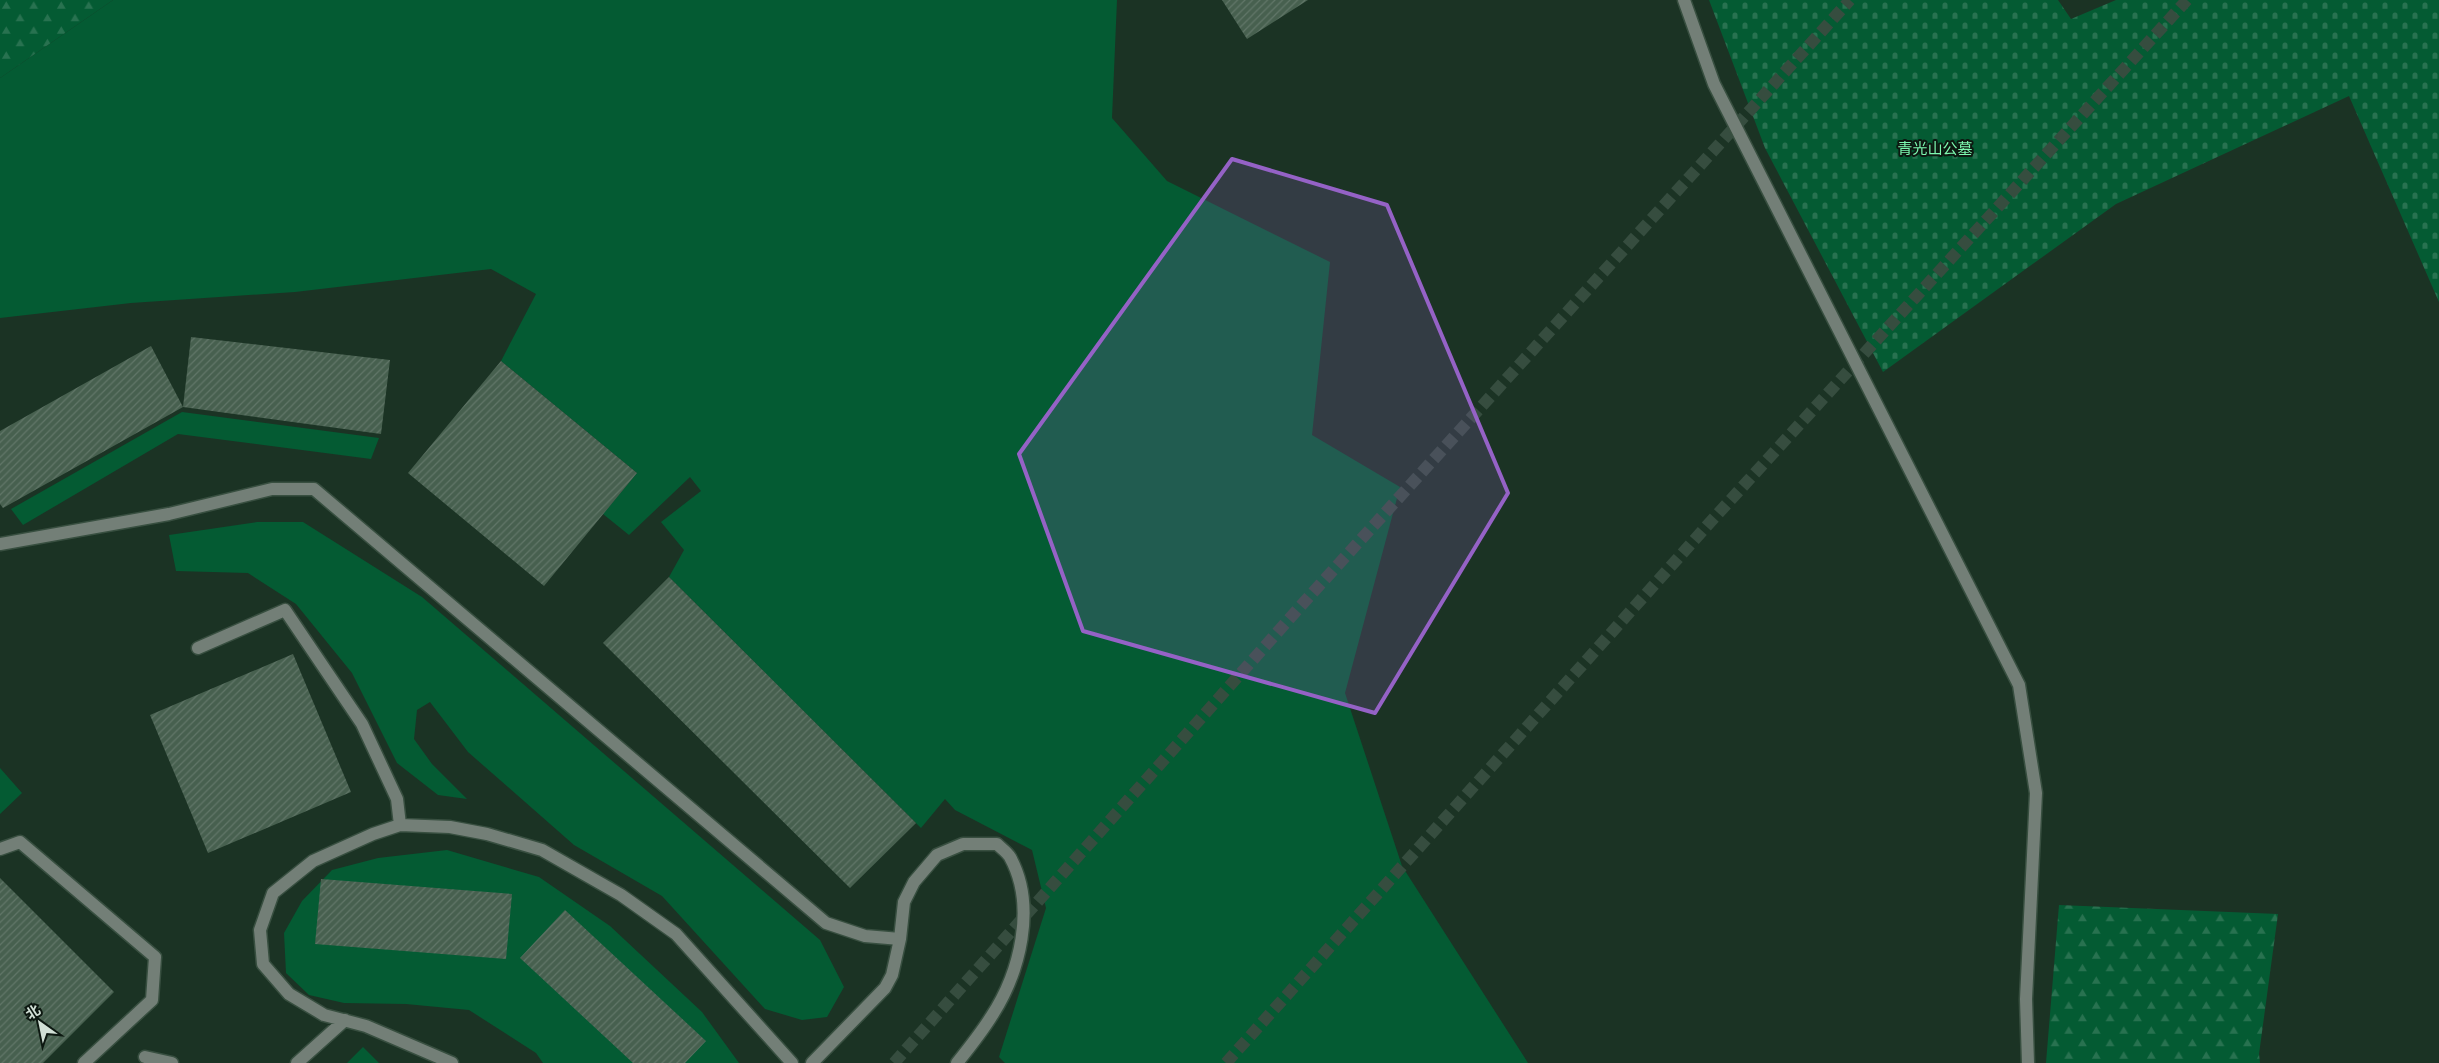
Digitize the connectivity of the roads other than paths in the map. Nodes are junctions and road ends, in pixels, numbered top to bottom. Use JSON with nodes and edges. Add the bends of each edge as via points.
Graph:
{"nodes":[{"id":1,"x":1684,"y":0,"type":"edge"},
{"id":2,"x":0,"y":544,"type":"edge"},
{"id":3,"x":198,"y":648,"type":"dead end"},
{"id":4,"x":400,"y":825,"type":"junction"},
{"id":5,"x":0,"y":849,"type":"edge"},
{"id":6,"x":900,"y":939,"type":"junction"},
{"id":7,"x":345,"y":1020,"type":"junction"},
{"id":8,"x":145,"y":1057,"type":"dead end"},
{"id":9,"x":84,"y":1063,"type":"edge"},
{"id":10,"x":172,"y":1063,"type":"edge"},
{"id":11,"x":298,"y":1063,"type":"edge"},
{"id":12,"x":452,"y":1063,"type":"edge"},
{"id":13,"x":792,"y":1063,"type":"edge"},
{"id":14,"x":812,"y":1063,"type":"edge"},
{"id":15,"x":957,"y":1063,"type":"edge"},
{"id":16,"x":2028,"y":1063,"type":"edge"}],
"edges":[{"from":1,"to":16,"type":"street","via":[[1714,84],[2019,685],[2036,793],[2026,999]]},
{"from":2,"to":6,"type":"street","via":[[169,514],[272,489],[314,489],[826,923],[865,936]]},
{"from":3,"to":4,"type":"street","via":[[285,610],[362,724],[397,799]]},
{"from":4,"to":7,"type":"street","via":[[313,861],[274,893],[260,930],[263,964],[289,994],[324,1015]]},
{"from":4,"to":13,"type":"street","via":[[450,827],[542,850],[621,895],[676,934]]},
{"from":5,"to":9,"type":"street","via":[[20,842],[155,957],[152,1000]]},
{"from":6,"to":14,"type":"street","via":[[892,975],[884,988]]},
{"from":6,"to":15,"type":"street","via":[[904,902],[914,882],[937,855],[963,844],[997,844],[1010,856],[1024,913],[1012,974],[992,1016]]},
{"from":7,"to":11,"type":"street"},
{"from":7,"to":12,"type":"street"},
{"from":8,"to":10,"type":"street"}]}
